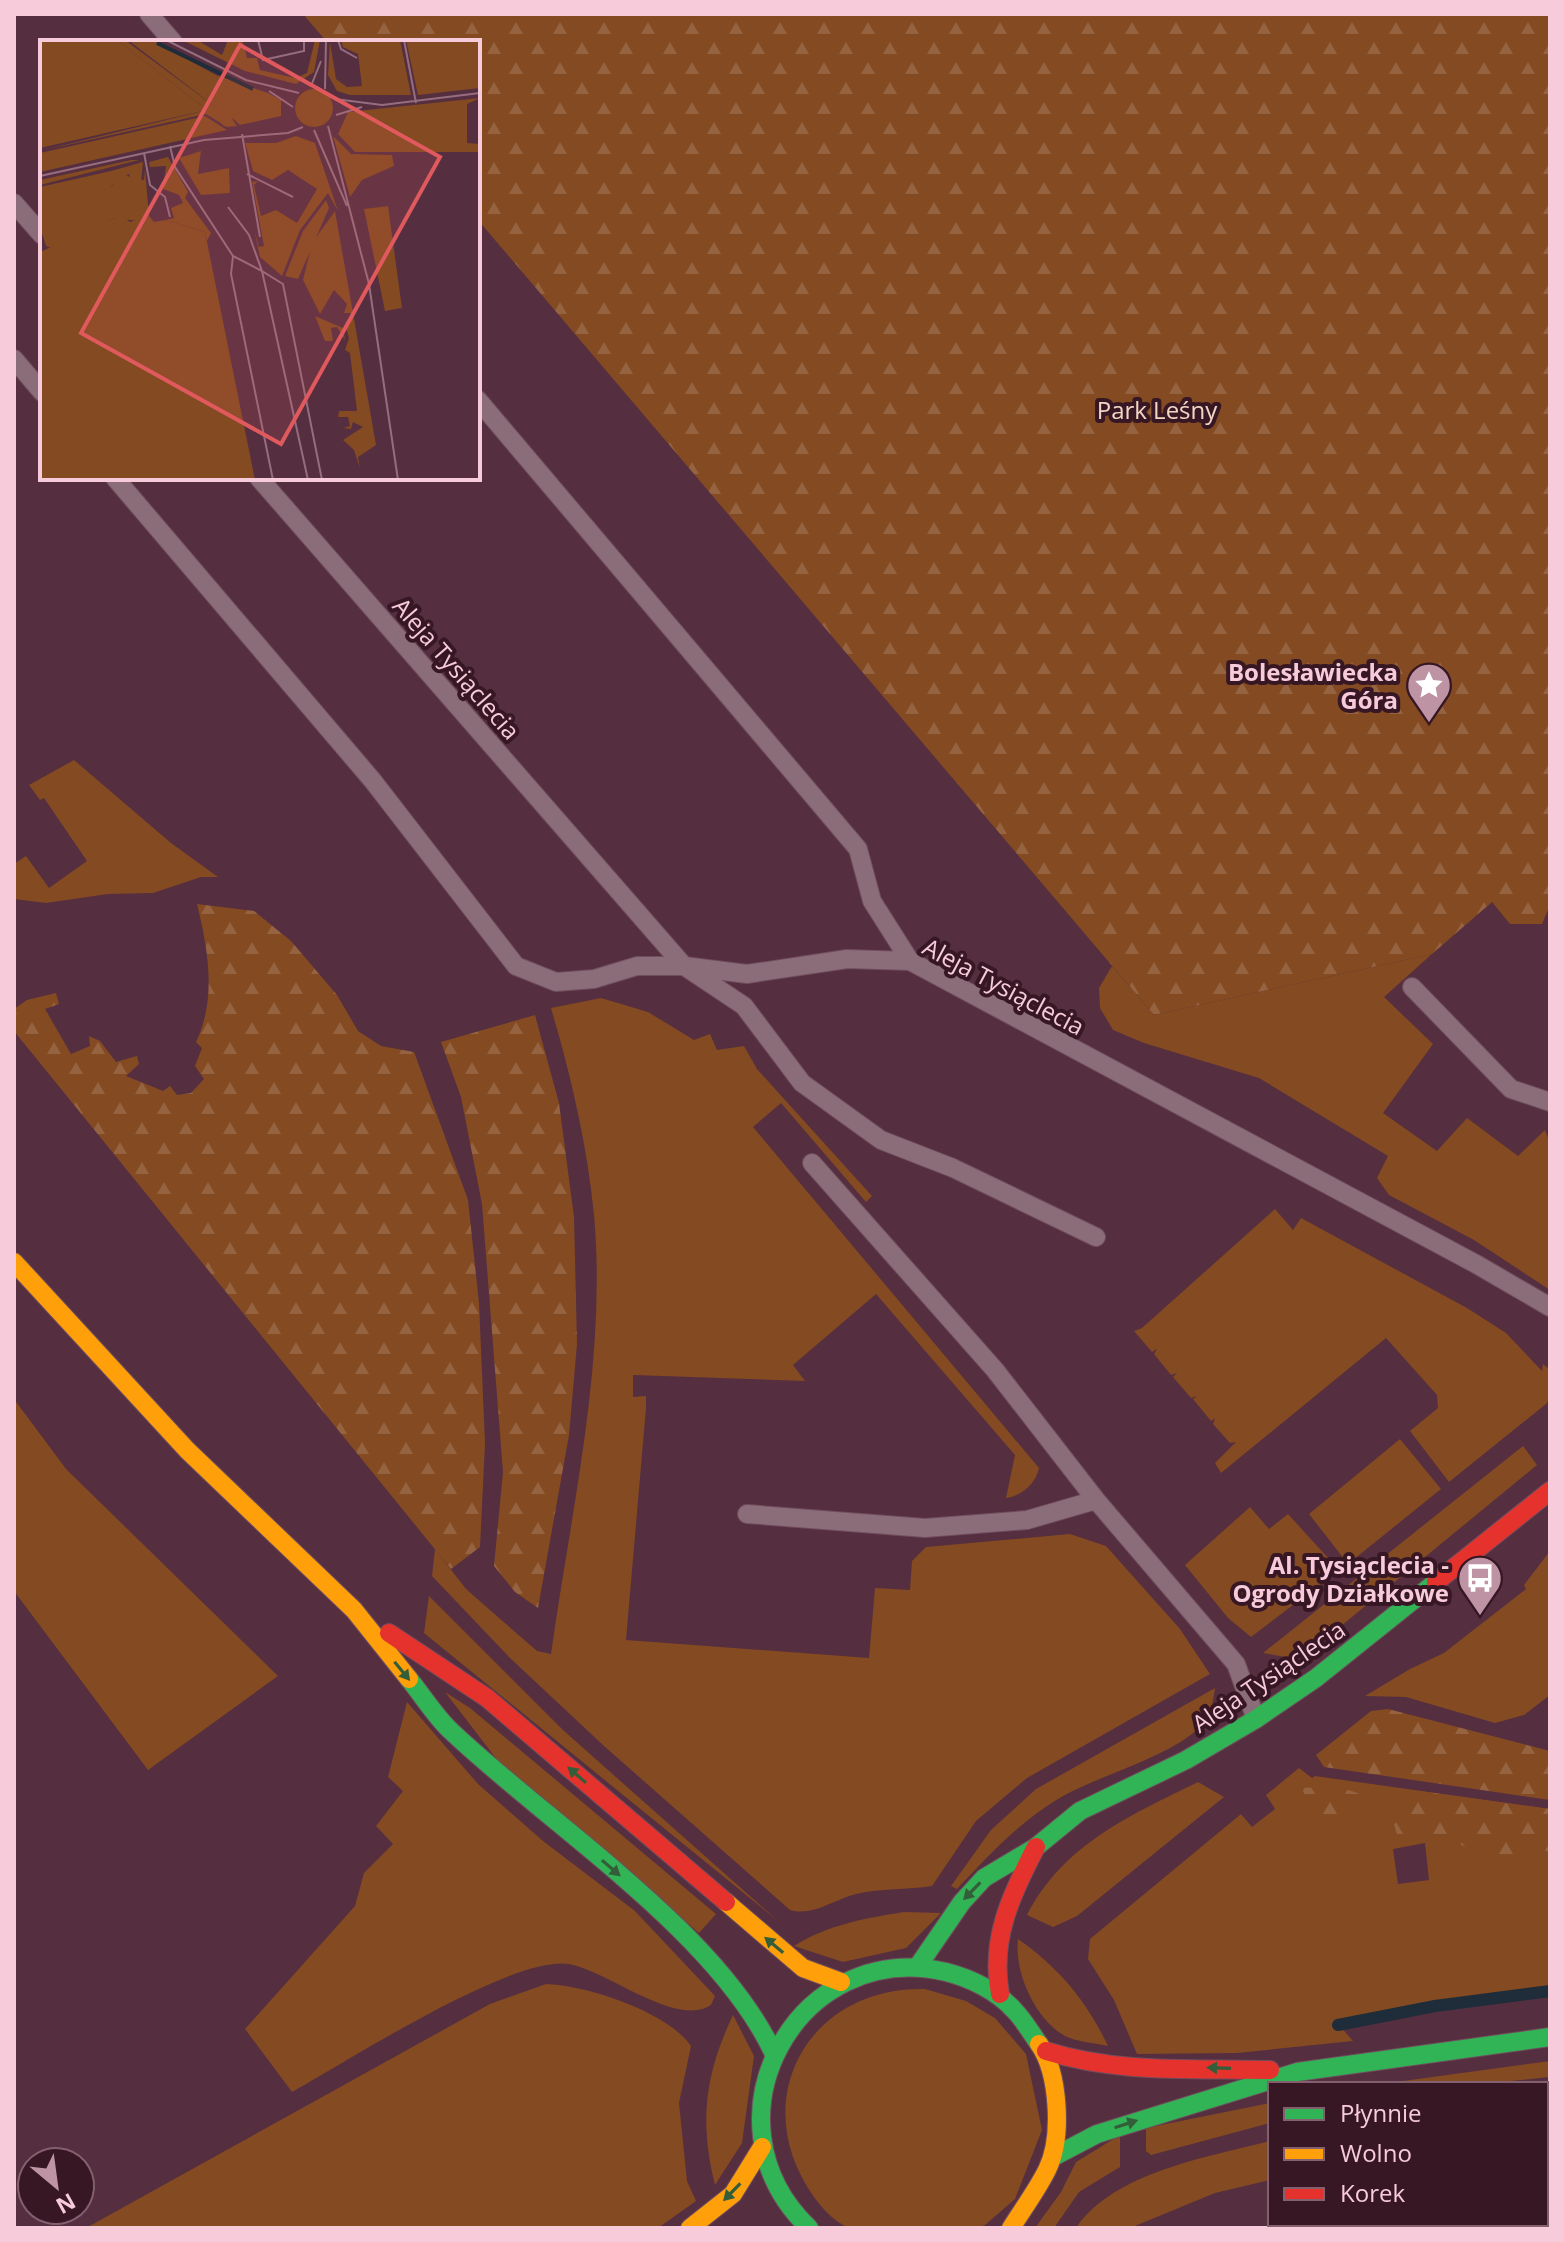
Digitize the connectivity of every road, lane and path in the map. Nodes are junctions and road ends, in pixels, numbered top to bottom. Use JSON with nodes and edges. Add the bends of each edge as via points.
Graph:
{"nodes":[{"id":1,"x":149,"y":14,"type":"edge"},
{"id":2,"x":171,"y":40,"type":"edge"},
{"id":3,"x":14,"y":203,"type":"edge"},
{"id":4,"x":40,"y":233,"type":"edge"},
{"id":5,"x":14,"y":359,"type":"edge"},
{"id":6,"x":40,"y":390,"type":"edge"},
{"id":7,"x":480,"y":402,"type":"edge"},
{"id":8,"x":117,"y":480,"type":"edge"},
{"id":9,"x":261,"y":480,"type":"edge"},
{"id":10,"x":910,"y":961,"type":"junction"},
{"id":11,"x":684,"y":966,"type":"junction"},
{"id":12,"x":1412,"y":987,"type":"dead end"},
{"id":13,"x":1550,"y":1102,"type":"edge"},
{"id":14,"x":812,"y":1163,"type":"dead end"},
{"id":15,"x":1096,"y":1237,"type":"dead end"},
{"id":16,"x":14,"y":1262,"type":"edge"},
{"id":17,"x":1550,"y":1307,"type":"edge"},
{"id":18,"x":1550,"y":1491,"type":"edge"},
{"id":19,"x":1096,"y":1500,"type":"junction"},
{"id":20,"x":747,"y":1514,"type":"dead end"},
{"id":21,"x":354,"y":1610,"type":"junction"},
{"id":22,"x":1256,"y":1719,"type":"junction"},
{"id":23,"x":1036,"y":1847,"type":"junction"},
{"id":24,"x":918,"y":1966,"type":"junction"},
{"id":25,"x":841,"y":1982,"type":"junction"},
{"id":26,"x":1000,"y":1994,"type":"junction"},
{"id":27,"x":1550,"y":2037,"type":"edge"},
{"id":28,"x":1046,"y":2051,"type":"junction"},
{"id":29,"x":773,"y":2052,"type":"junction"},
{"id":30,"x":1297,"y":2072,"type":"junction"},
{"id":31,"x":762,"y":2147,"type":"junction"},
{"id":32,"x":1055,"y":2156,"type":"junction"},
{"id":33,"x":690,"y":2228,"type":"edge"},
{"id":34,"x":809,"y":2228,"type":"edge"},
{"id":35,"x":1011,"y":2228,"type":"edge"}],
"edges":[{"from":1,"to":2,"type":"lane"},
{"from":3,"to":4,"type":"lane"},
{"from":5,"to":6,"type":"lane"},
{"from":7,"to":10,"type":"lane","via":[[858,849],[872,901]]},
{"from":8,"to":11,"type":"lane","via":[[373,781],[516,966],[556,982],[594,979],[637,966]]},
{"from":9,"to":11,"type":"lane","name":"Aleja Tysiąclecia"},
{"from":10,"to":11,"type":"lane","name":"Aleja Tysiąclecia","via":[[847,959],[747,974]]},
{"from":10,"to":17,"type":"lane","name":"Aleja Tysiąclecia"},
{"from":11,"to":15,"type":"lane","via":[[744,1006],[802,1083],[881,1140],[953,1168]]},
{"from":12,"to":13,"type":"lane","via":[[1511,1089]]},
{"from":14,"to":19,"type":"lane","via":[[995,1370]]},
{"from":16,"to":21,"type":"main road","via":[[187,1450]]},
{"from":18,"to":22,"type":"main road","name":"Aleja Tysiąclecia","via":[[1341,1659]]},
{"from":19,"to":20,"type":"lane","via":[[1027,1520],[925,1528]]},
{"from":19,"to":22,"type":"lane","via":[[1236,1664]]},
{"from":25,"to":21,"type":"main road","one_way":true,"via":[[803,1968],[487,1698]]},
{"from":21,"to":29,"type":"main road","one_way":true,"via":[[449,1729],[680,1930],[758,2020]]},
{"from":22,"to":23,"type":"main road","name":"Aleja Tysiąclecia","via":[[1080,1811]]},
{"from":23,"to":24,"type":"main road","name":"Aleja Tysiąclecia","one_way":true,"via":[[984,1878]]},
{"from":23,"to":26,"type":"main road","name":"Aleja Tysiąclecia","via":[[1003,1920],[995,1956]]},
{"from":24,"to":25,"type":"main road","via":[[874,1970]]},
{"from":24,"to":26,"type":"main road","via":[[958,1973]]},
{"from":25,"to":29,"type":"main road","via":[[793,2023]]},
{"from":26,"to":28,"type":"main road"},
{"from":27,"to":30,"type":"main road"},
{"from":30,"to":28,"type":"main road","one_way":true,"via":[[1109,2068]]},
{"from":28,"to":32,"type":"main road","via":[[1059,2103]]},
{"from":29,"to":31,"type":"main road","via":[[761,2095]]},
{"from":32,"to":30,"type":"main road","one_way":true,"via":[[1097,2134]]},
{"from":31,"to":33,"type":"main road","one_way":true,"via":[[733,2194]]},
{"from":31,"to":34,"type":"main road","via":[[784,2199]]},
{"from":32,"to":35,"type":"main road","via":[[1042,2187]]}]}
